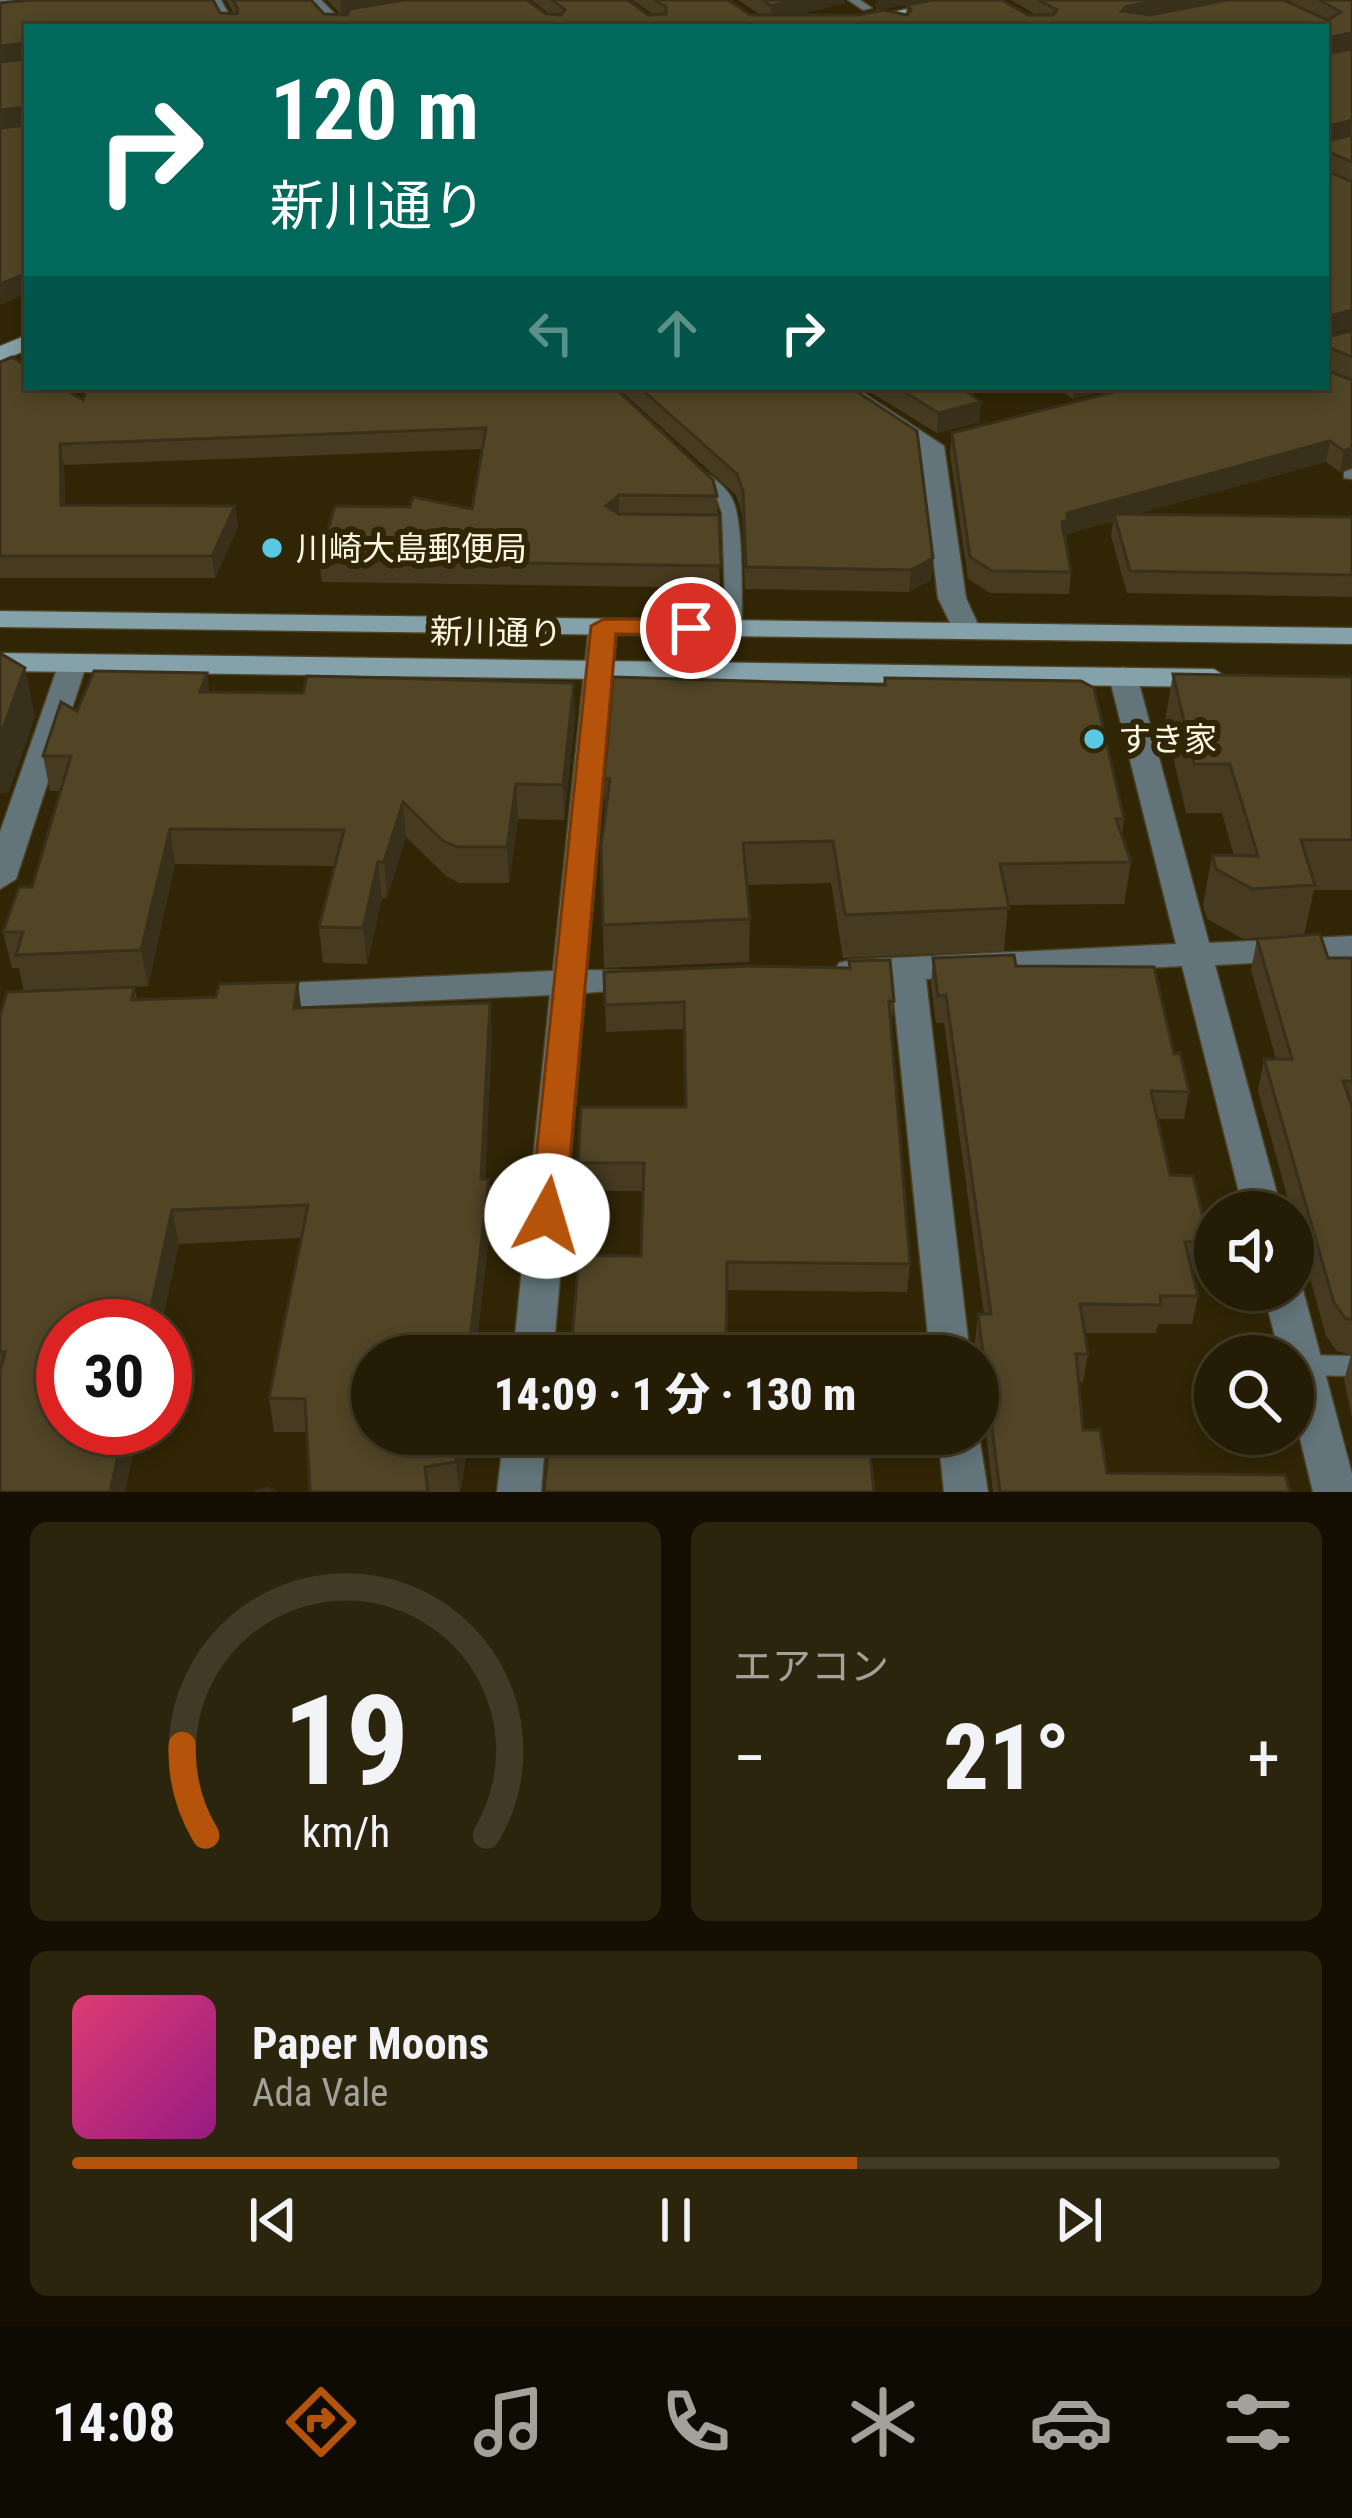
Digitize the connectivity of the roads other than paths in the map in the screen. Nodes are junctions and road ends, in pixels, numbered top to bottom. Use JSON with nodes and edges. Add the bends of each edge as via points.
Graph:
{"nodes":[{"id":1,"x":27,"y":0,"type":"edge"},
{"id":2,"x":312,"y":0,"type":"edge"},
{"id":3,"x":914,"y":0,"type":"edge"},
{"id":4,"x":979,"y":0,"type":"edge"},
{"id":5,"x":48,"y":5,"type":"edge"},
{"id":6,"x":0,"y":6,"type":"edge"},
{"id":7,"x":868,"y":8,"type":"edge"},
{"id":8,"x":342,"y":22,"type":"edge"},
{"id":9,"x":820,"y":23,"type":"edge"},
{"id":10,"x":897,"y":24,"type":"edge"},
{"id":11,"x":844,"y":390,"type":"edge"},
{"id":12,"x":690,"y":465,"type":"edge"},
{"id":13,"x":709,"y":527,"type":"edge"},
{"id":14,"x":731,"y":527,"type":"junction"},
{"id":15,"x":0,"y":619,"type":"edge"},
{"id":16,"x":88,"y":620,"type":"junction"},
{"id":17,"x":604,"y":626,"type":"junction"},
{"id":18,"x":734,"y":628,"type":"junction"},
{"id":19,"x":968,"y":631,"type":"junction"},
{"id":20,"x":1116,"y":633,"type":"junction"},
{"id":21,"x":1352,"y":636,"type":"edge"},
{"id":22,"x":0,"y":662,"type":"edge"},
{"id":23,"x":73,"y":663,"type":"junction"},
{"id":24,"x":599,"y":670,"type":"junction"},
{"id":25,"x":974,"y":674,"type":"junction"},
{"id":26,"x":1123,"y":676,"type":"junction"},
{"id":27,"x":1240,"y":678,"type":"edge"},
{"id":28,"x":0,"y":879,"type":"edge"},
{"id":29,"x":1352,"y":947,"type":"edge"},
{"id":30,"x":1198,"y":958,"type":"junction"},
{"id":31,"x":908,"y":969,"type":"junction"},
{"id":32,"x":817,"y":973,"type":"edge"},
{"id":33,"x":680,"y":978,"type":"edge"},
{"id":34,"x":571,"y":982,"type":"junction"},
{"id":35,"x":230,"y":998,"type":"edge"},
{"id":36,"x":1258,"y":1191,"type":"edge"},
{"id":37,"x":535,"y":1335,"type":"edge"},
{"id":38,"x":948,"y":1335,"type":"edge"},
{"id":39,"x":1314,"y":1365,"type":"edge"},
{"id":40,"x":1352,"y":1366,"type":"edge"},
{"id":41,"x":1314,"y":1409,"type":"edge"},
{"id":42,"x":523,"y":1455,"type":"edge"},
{"id":43,"x":961,"y":1455,"type":"edge"},
{"id":44,"x":519,"y":1492,"type":"edge"},
{"id":45,"x":965,"y":1492,"type":"edge"},
{"id":46,"x":1335,"y":1492,"type":"edge"}],
"edges":[{"from":1,"to":6,"type":"street"},
{"from":2,"to":8,"type":"street"},
{"from":3,"to":7,"type":"main road"},
{"from":4,"to":7,"type":"main road"},
{"from":5,"to":6,"type":"street"},
{"from":7,"to":9,"type":"main road"},
{"from":7,"to":10,"type":"lane"},
{"from":11,"to":19,"type":"street","via":[[942,443],[952,598]]},
{"from":12,"to":14,"type":"lane","via":[[724,497]]},
{"from":13,"to":14,"type":"lane"},
{"from":14,"to":18,"type":"lane"},
{"from":15,"to":16,"type":"main road","name":"新川通り"},
{"from":16,"to":17,"type":"main road","name":"新川通り"},
{"from":16,"to":23,"type":"main road"},
{"from":17,"to":18,"type":"main road","name":"新川通り"},
{"from":17,"to":24,"type":"street"},
{"from":18,"to":19,"type":"main road","name":"新川通り"},
{"from":19,"to":20,"type":"main road","name":"新川通り"},
{"from":19,"to":25,"type":"main road"},
{"from":20,"to":21,"type":"main road","name":"新川通り"},
{"from":20,"to":26,"type":"main road"},
{"from":22,"to":23,"type":"main road","name":"新川通り"},
{"from":23,"to":24,"type":"main road","name":"新川通り"},
{"from":23,"to":28,"type":"street"},
{"from":24,"to":25,"type":"main road","name":"新川通り"},
{"from":24,"to":34,"type":"street"},
{"from":25,"to":26,"type":"main road","name":"新川通り"},
{"from":26,"to":27,"type":"main road","name":"新川通り"},
{"from":26,"to":30,"type":"street"},
{"from":29,"to":30,"type":"street"},
{"from":30,"to":31,"type":"street"},
{"from":30,"to":36,"type":"street"},
{"from":31,"to":32,"type":"street"},
{"from":31,"to":38,"type":"street"},
{"from":33,"to":34,"type":"street"},
{"from":34,"to":35,"type":"street"},
{"from":34,"to":37,"type":"street"},
{"from":39,"to":40,"type":"lane"},
{"from":41,"to":46,"type":"street"},
{"from":42,"to":44,"type":"street"},
{"from":43,"to":45,"type":"street"}]}
